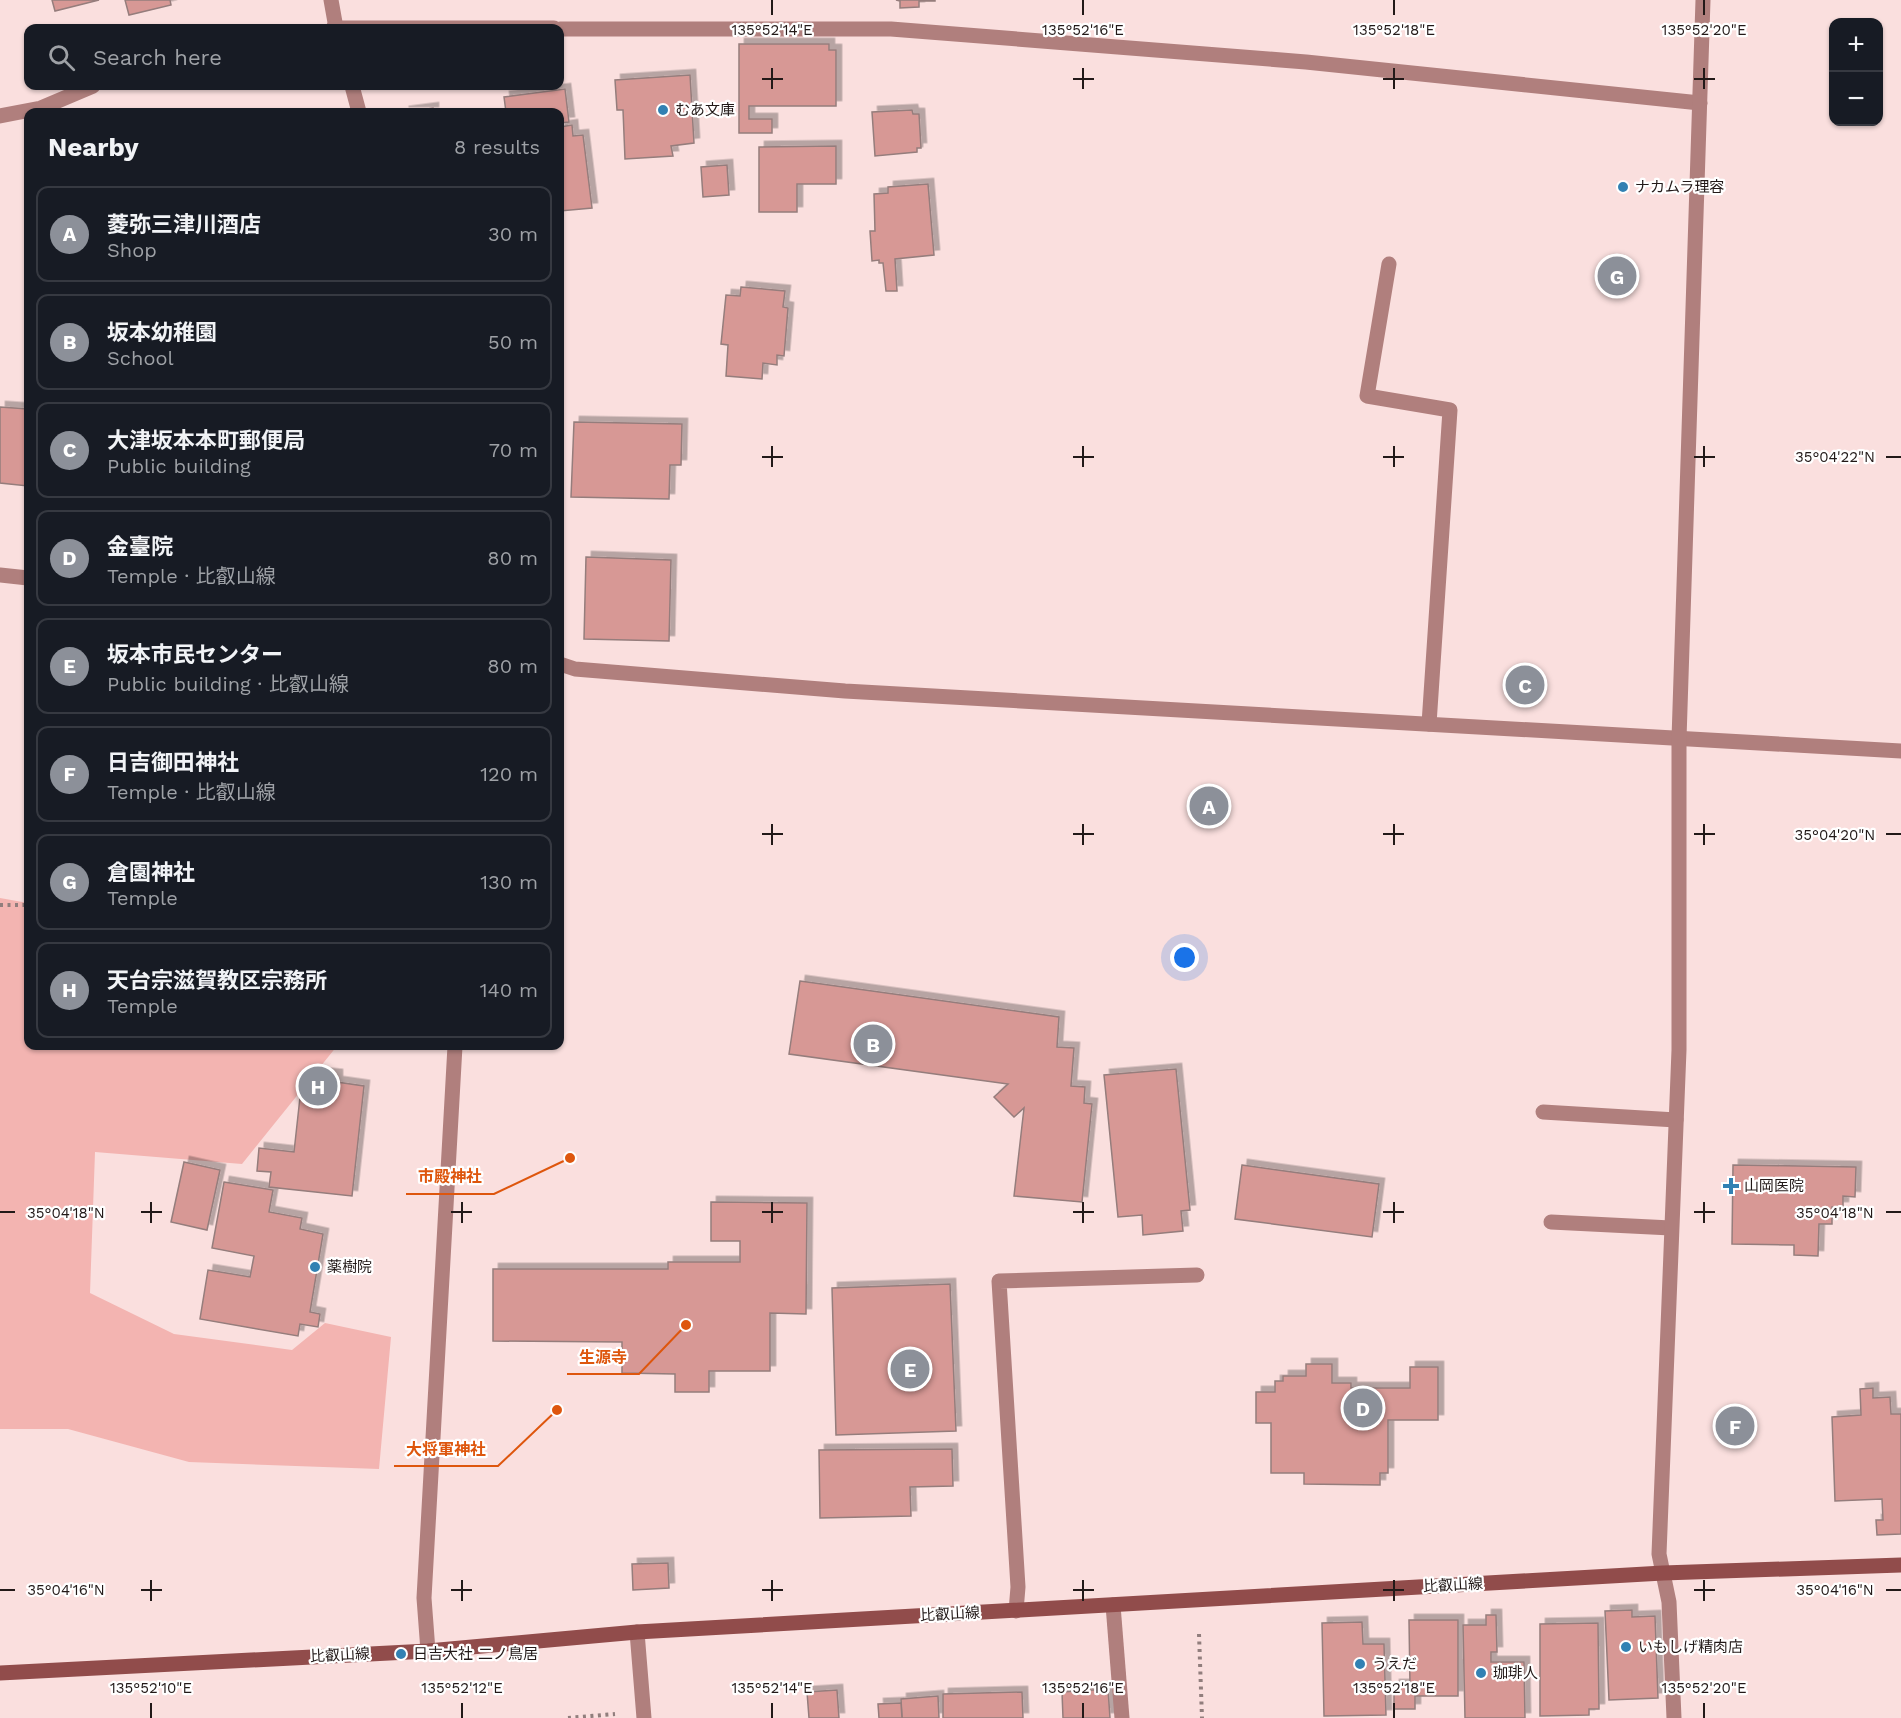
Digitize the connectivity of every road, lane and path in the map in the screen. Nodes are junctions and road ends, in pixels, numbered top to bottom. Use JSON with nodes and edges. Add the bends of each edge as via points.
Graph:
{"nodes":[{"id":1,"x":331,"y":0,"type":"edge"},
{"id":2,"x":1703,"y":0,"type":"edge"},
{"id":3,"x":334,"y":24,"type":"edge"},
{"id":4,"x":564,"y":28,"type":"edge"},
{"id":5,"x":84,"y":90,"type":"edge"},
{"id":6,"x":353,"y":90,"type":"edge"},
{"id":7,"x":1700,"y":104,"type":"junction"},
{"id":8,"x":41,"y":108,"type":"edge"},
{"id":9,"x":358,"y":108,"type":"edge"},
{"id":10,"x":24,"y":111,"type":"edge"},
{"id":11,"x":0,"y":116,"type":"edge"},
{"id":12,"x":1389,"y":264,"type":"dead end"},
{"id":13,"x":0,"y":575,"type":"edge"},
{"id":14,"x":24,"y":578,"type":"edge"},
{"id":15,"x":564,"y":665,"type":"edge"},
{"id":16,"x":1429,"y":724,"type":"junction"},
{"id":17,"x":1678,"y":739,"type":"junction"},
{"id":18,"x":1901,"y":751,"type":"edge"},
{"id":19,"x":0,"y":905,"type":"edge"},
{"id":20,"x":24,"y":905,"type":"edge"},
{"id":21,"x":455,"y":1050,"type":"edge"},
{"id":22,"x":1543,"y":1112,"type":"dead end"},
{"id":23,"x":1676,"y":1120,"type":"junction"},
{"id":24,"x":1551,"y":1222,"type":"dead end"},
{"id":25,"x":1671,"y":1228,"type":"junction"},
{"id":26,"x":1197,"y":1275,"type":"dead end"},
{"id":27,"x":1901,"y":1565,"type":"edge"},
{"id":28,"x":1663,"y":1573,"type":"junction"},
{"id":29,"x":1113,"y":1605,"type":"junction"},
{"id":30,"x":1016,"y":1611,"type":"junction"},
{"id":31,"x":637,"y":1632,"type":"junction"},
{"id":32,"x":1199,"y":1634,"type":"dead end"},
{"id":33,"x":428,"y":1651,"type":"junction"},
{"id":34,"x":0,"y":1672,"type":"edge"},
{"id":35,"x":643,"y":1715,"type":"edge"},
{"id":36,"x":568,"y":1718,"type":"edge"},
{"id":37,"x":1122,"y":1718,"type":"edge"},
{"id":38,"x":1202,"y":1718,"type":"edge"},
{"id":39,"x":1674,"y":1718,"type":"edge"}],
"edges":[{"from":1,"to":3,"type":"street"},
{"from":2,"to":7,"type":"street"},
{"from":4,"to":7,"type":"street","via":[[891,29],[1306,62]]},
{"from":5,"to":8,"type":"street"},
{"from":6,"to":9,"type":"street"},
{"from":7,"to":17,"type":"street"},
{"from":10,"to":11,"type":"street"},
{"from":12,"to":16,"type":"street","via":[[1367,396],[1450,410]]},
{"from":13,"to":14,"type":"street"},
{"from":15,"to":16,"type":"street","via":[[845,691]]},
{"from":16,"to":17,"type":"street"},
{"from":17,"to":18,"type":"street"},
{"from":17,"to":23,"type":"street"},
{"from":19,"to":20,"type":"path"},
{"from":21,"to":33,"type":"street","via":[[424,1598]]},
{"from":22,"to":23,"type":"street"},
{"from":23,"to":25,"type":"street"},
{"from":24,"to":25,"type":"street"},
{"from":25,"to":28,"type":"street","via":[[1659,1554]]},
{"from":26,"to":30,"type":"street","via":[[999,1281],[1018,1587]]},
{"from":27,"to":28,"type":"main road","name":"比叡山線"},
{"from":28,"to":29,"type":"main road","name":"比叡山線"},
{"from":28,"to":39,"type":"street","via":[[1669,1602]]},
{"from":29,"to":30,"type":"main road","name":"比叡山線"},
{"from":29,"to":37,"type":"street"},
{"from":30,"to":31,"type":"main road","name":"比叡山線"},
{"from":31,"to":33,"type":"main road","name":"比叡山線"},
{"from":31,"to":35,"type":"street"},
{"from":32,"to":38,"type":"path"},
{"from":33,"to":34,"type":"main road","name":"比叡山線"},
{"from":35,"to":36,"type":"path"}]}
